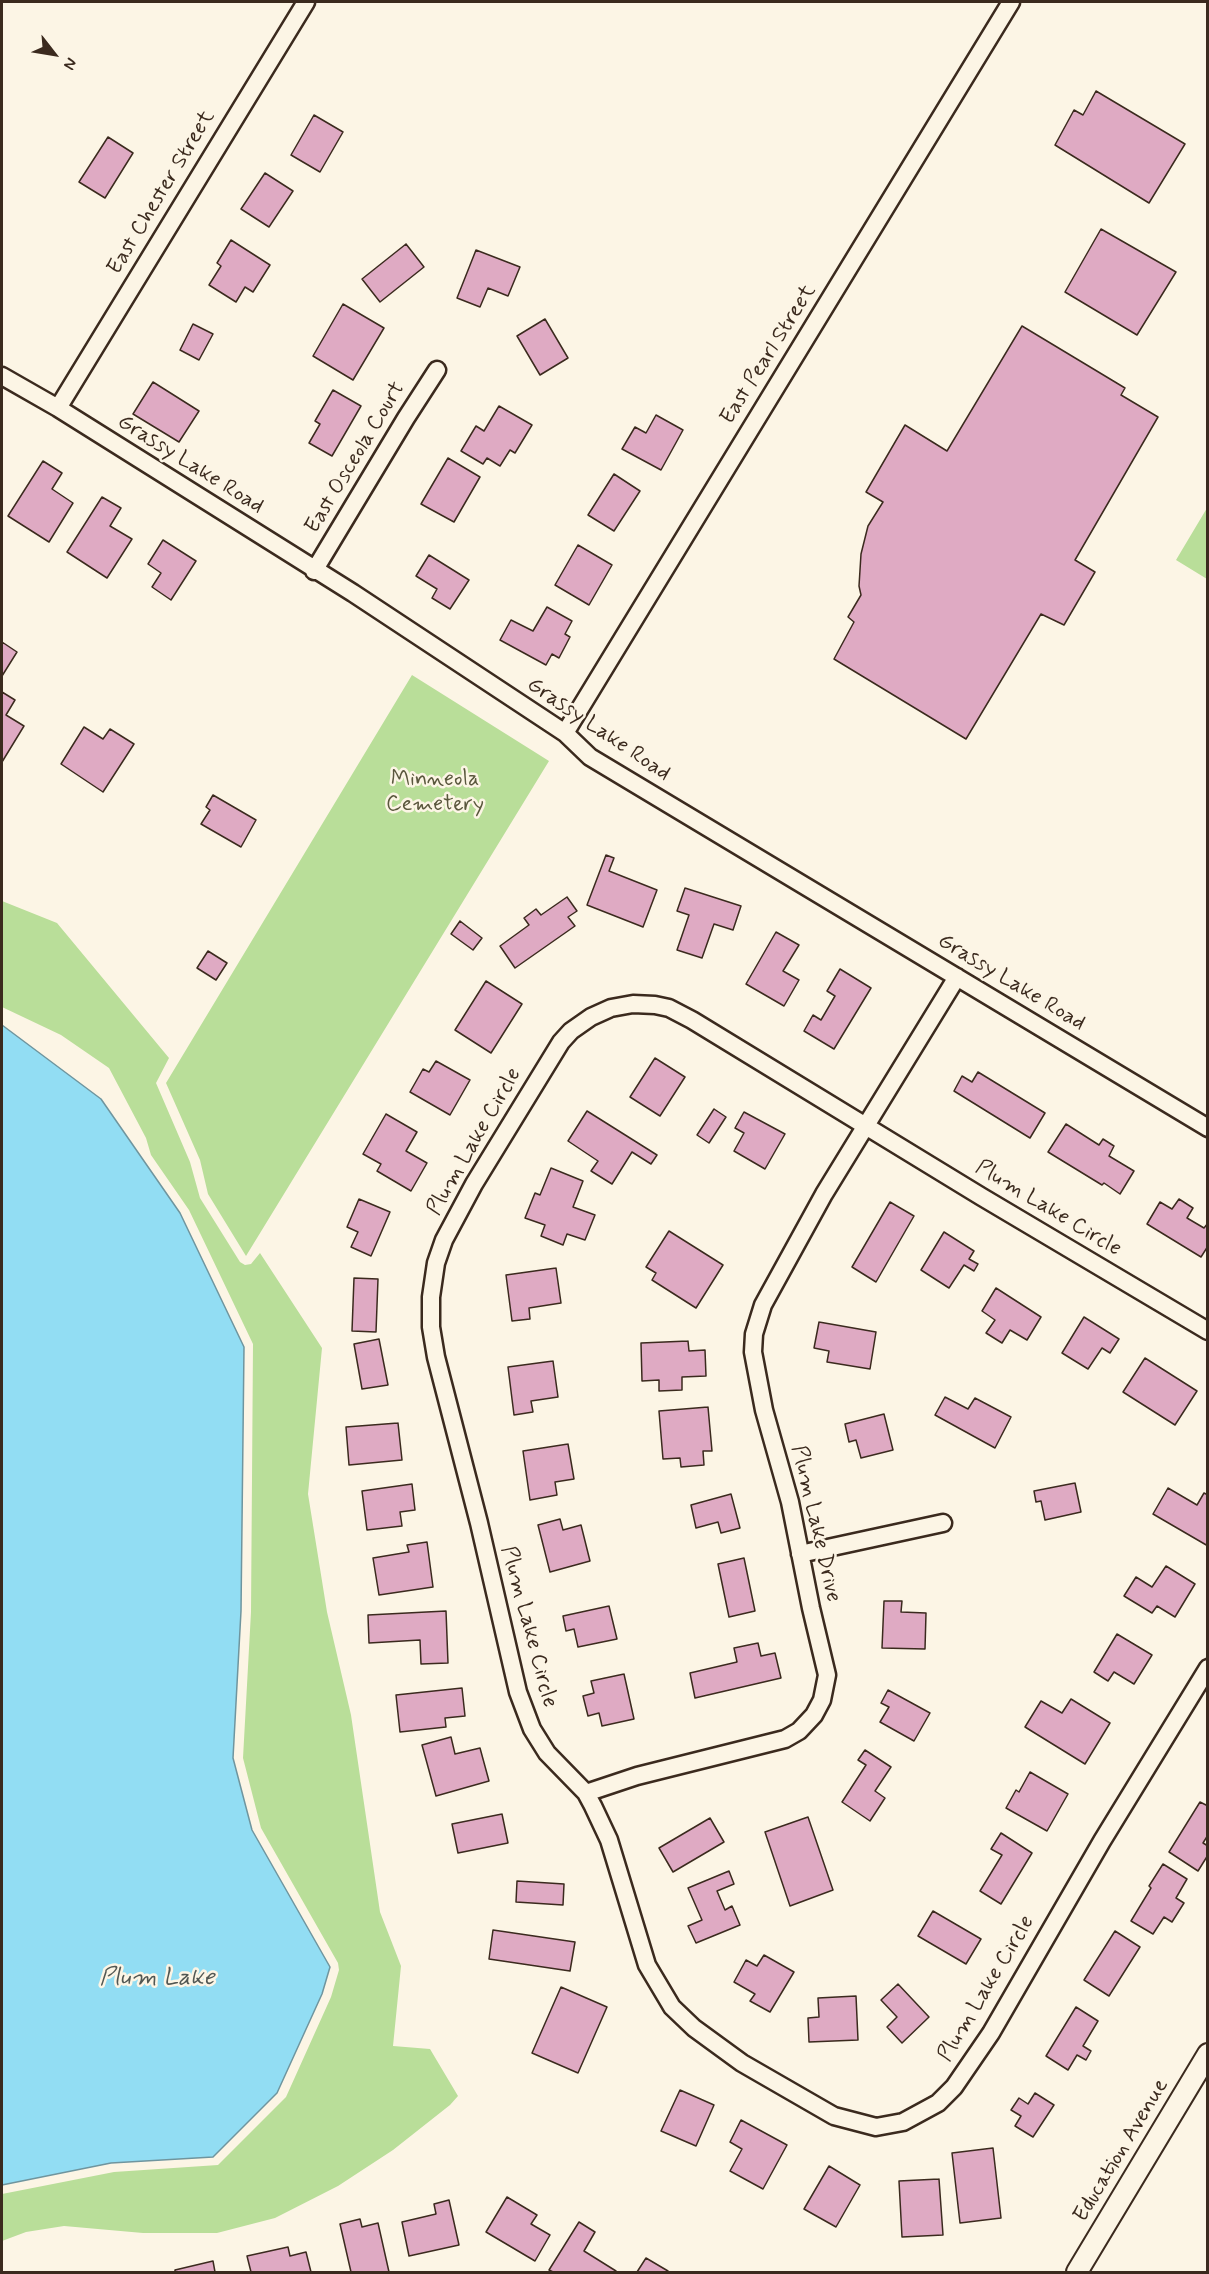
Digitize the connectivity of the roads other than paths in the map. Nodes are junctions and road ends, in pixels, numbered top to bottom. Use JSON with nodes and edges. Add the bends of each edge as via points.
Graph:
{"nodes":[{"id":1,"x":306,"y":2,"type":"edge"},
{"id":2,"x":1011,"y":2,"type":"edge"},
{"id":3,"x":437,"y":370,"type":"dead end"},
{"id":4,"x":2,"y":376,"type":"edge"},
{"id":5,"x":58,"y":408,"type":"junction"},
{"id":6,"x":314,"y":571,"type":"junction"},
{"id":7,"x":565,"y":733,"type":"junction"},
{"id":8,"x":957,"y":977,"type":"junction"},
{"id":9,"x":866,"y":1124,"type":"junction"},
{"id":10,"x":1208,"y":1128,"type":"edge"},
{"id":11,"x":1208,"y":1330,"type":"edge"},
{"id":12,"x":943,"y":1523,"type":"dead end"},
{"id":13,"x":800,"y":1554,"type":"junction"},
{"id":14,"x":1208,"y":1668,"type":"edge"},
{"id":15,"x":586,"y":1793,"type":"junction"},
{"id":16,"x":1208,"y":2054,"type":"edge"},
{"id":17,"x":1077,"y":2272,"type":"edge"}],
"edges":[{"from":1,"to":5,"type":"street","name":"East Chester Street"},
{"from":2,"to":7,"type":"street","name":"East Pearl Street"},
{"from":3,"to":6,"type":"street","name":"East Osceola Court"},
{"from":4,"to":5,"type":"street","name":"Grassy Lake Road"},
{"from":5,"to":6,"type":"street","name":"Grassy Lake Road"},
{"from":6,"to":7,"type":"street","name":"Grassy Lake Road"},
{"from":7,"to":8,"type":"street","name":"Grassy Lake Road","via":[[590,758]]},
{"from":8,"to":9,"type":"street"},
{"from":8,"to":10,"type":"street","name":"Grassy Lake Road"},
{"from":9,"to":11,"type":"street","name":"Plum Lake Circle"},
{"from":9,"to":13,"type":"street","name":"Plum Lake Drive","via":[[763,1305],[754,1334],[753,1352],[764,1410]]},
{"from":9,"to":15,"type":"street","name":"Plum Lake Circle","via":[[669,1008],[633,1004],[611,1008],[591,1017],[561,1042],[444,1240],[431,1297],[433,1337],[518,1692],[532,1729],[547,1753]]},
{"from":12,"to":13,"type":"street"},
{"from":13,"to":15,"type":"street","name":"Plum Lake Drive","via":[[827,1675],[814,1715],[785,1739],[637,1776]]},
{"from":14,"to":15,"type":"street","name":"Plum Lake Circle","via":[[1102,1840],[991,2033],[954,2087],[938,2103],[903,2122],[876,2127],[834,2116],[742,2063],[672,2007],[647,1965],[609,1840]]},
{"from":16,"to":17,"type":"street","name":"Education Avenue"}]}
